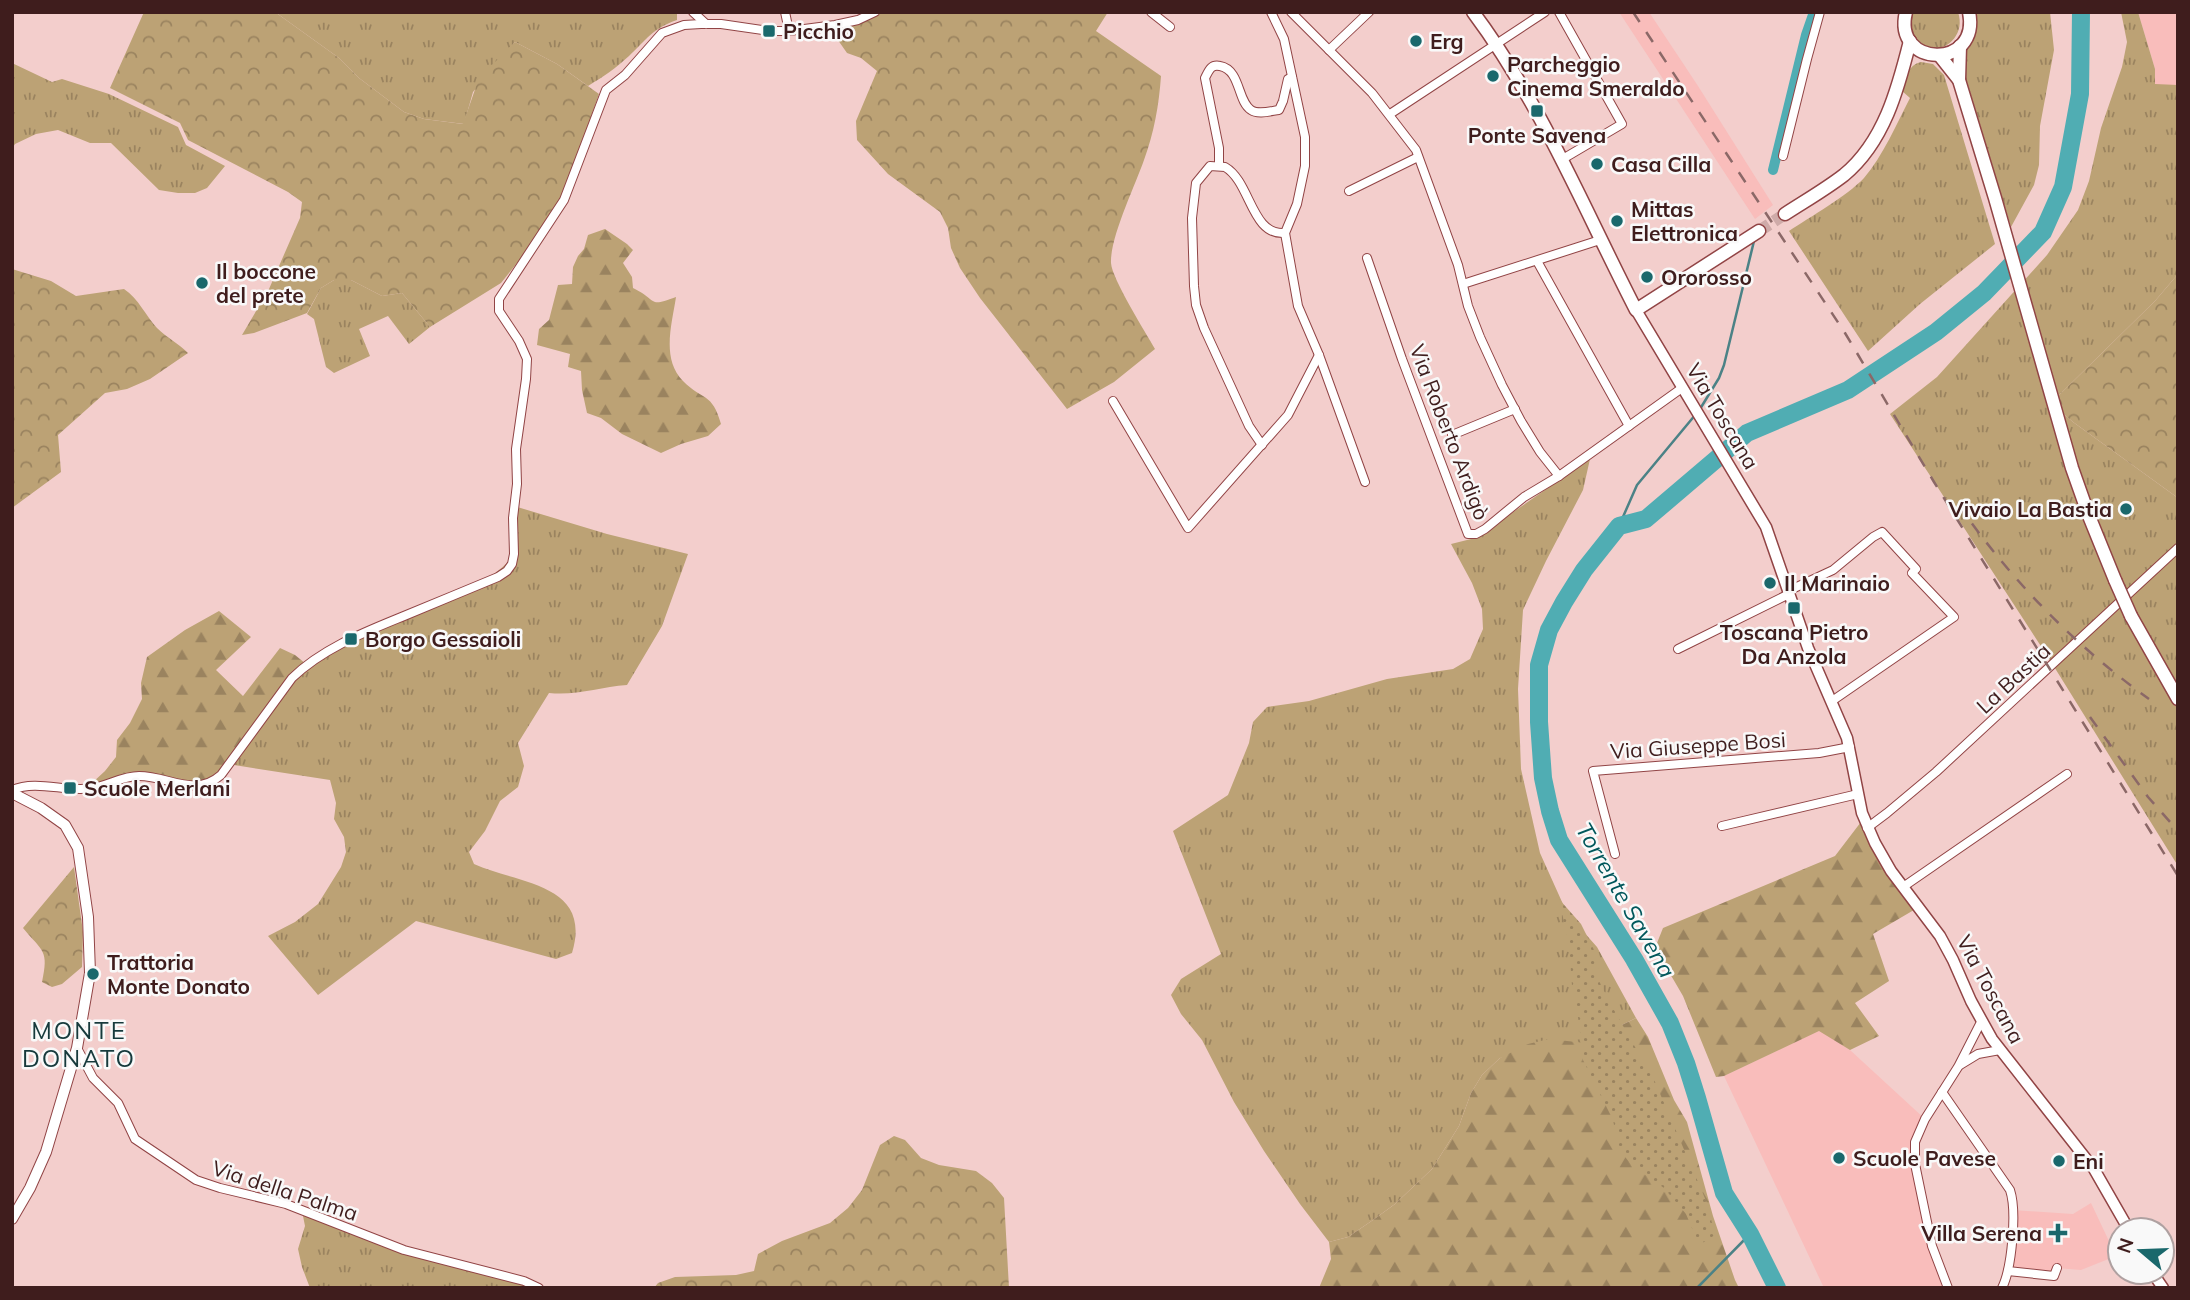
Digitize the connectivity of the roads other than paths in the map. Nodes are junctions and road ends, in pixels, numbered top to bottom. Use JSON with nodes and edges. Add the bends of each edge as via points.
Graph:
{"nodes":[{"id":1,"x":693,"y":12,"type":"edge"},
{"id":2,"x":785,"y":12,"type":"edge"},
{"id":3,"x":875,"y":12,"type":"edge"},
{"id":4,"x":1151,"y":12,"type":"edge"},
{"id":5,"x":1271,"y":12,"type":"edge"},
{"id":6,"x":1369,"y":12,"type":"edge"},
{"id":7,"x":1473,"y":12,"type":"edge"},
{"id":8,"x":1545,"y":12,"type":"edge"},
{"id":9,"x":1559,"y":12,"type":"edge"},
{"id":10,"x":1820,"y":12,"type":"edge"},
{"id":11,"x":1906,"y":12,"type":"edge"},
{"id":12,"x":1969,"y":12,"type":"edge"},
{"id":13,"x":1297,"y":14,"type":"edge"},
{"id":14,"x":706,"y":24,"type":"junction"},
{"id":15,"x":1170,"y":27,"type":"dead end"},
{"id":16,"x":789,"y":31,"type":"junction"},
{"id":17,"x":1910,"y":41,"type":"junction"},
{"id":18,"x":1496,"y":43,"type":"junction"},
{"id":19,"x":1960,"y":46,"type":"junction"},
{"id":20,"x":1329,"y":50,"type":"junction"},
{"id":21,"x":1926,"y":54,"type":"junction"},
{"id":22,"x":1940,"y":56,"type":"junction"},
{"id":23,"x":1901,"y":74,"type":"junction"},
{"id":24,"x":1292,"y":77,"type":"junction"},
{"id":25,"x":1959,"y":80,"type":"junction"},
{"id":26,"x":1390,"y":114,"type":"junction"},
{"id":27,"x":1783,"y":156,"type":"dead end"},
{"id":28,"x":1418,"y":157,"type":"junction"},
{"id":29,"x":1561,"y":160,"type":"junction"},
{"id":30,"x":1219,"y":166,"type":"junction"},
{"id":31,"x":1349,"y":191,"type":"dead end"},
{"id":32,"x":1785,"y":214,"type":"tunnel mouth"},
{"id":33,"x":1759,"y":231,"type":"tunnel mouth"},
{"id":34,"x":1285,"y":233,"type":"junction"},
{"id":35,"x":1600,"y":240,"type":"junction"},
{"id":36,"x":1367,"y":258,"type":"dead end"},
{"id":37,"x":1537,"y":261,"type":"junction"},
{"id":38,"x":1462,"y":284,"type":"junction"},
{"id":39,"x":1636,"y":310,"type":"junction"},
{"id":40,"x":1319,"y":355,"type":"junction"},
{"id":41,"x":1682,"y":388,"type":"junction"},
{"id":42,"x":1113,"y":401,"type":"dead end"},
{"id":43,"x":1515,"y":409,"type":"junction"},
{"id":44,"x":1629,"y":426,"type":"junction"},
{"id":45,"x":1452,"y":435,"type":"dead end"},
{"id":46,"x":1262,"y":446,"type":"junction"},
{"id":47,"x":1559,"y":477,"type":"junction"},
{"id":48,"x":1365,"y":482,"type":"dead end"},
{"id":49,"x":2178,"y":548,"type":"edge"},
{"id":50,"x":1789,"y":593,"type":"junction"},
{"id":51,"x":1678,"y":649,"type":"dead end"},
{"id":52,"x":2178,"y":699,"type":"edge"},
{"id":53,"x":1832,"y":701,"type":"junction"},
{"id":54,"x":1850,"y":747,"type":"junction"},
{"id":55,"x":2067,"y":774,"type":"dead end"},
{"id":56,"x":12,"y":791,"type":"edge"},
{"id":57,"x":1858,"y":794,"type":"junction"},
{"id":58,"x":1721,"y":826,"type":"dead end"},
{"id":59,"x":1867,"y":828,"type":"junction"},
{"id":60,"x":1615,"y":854,"type":"dead end"},
{"id":61,"x":1903,"y":887,"type":"junction"},
{"id":62,"x":1981,"y":1022,"type":"junction"},
{"id":63,"x":77,"y":1048,"type":"junction"},
{"id":64,"x":2000,"y":1050,"type":"junction"},
{"id":65,"x":1958,"y":1067,"type":"junction"},
{"id":66,"x":1942,"y":1092,"type":"junction"},
{"id":67,"x":2121,"y":1216,"type":"edge"},
{"id":68,"x":12,"y":1219,"type":"edge"},
{"id":69,"x":2057,"y":1268,"type":"dead end"},
{"id":70,"x":2008,"y":1271,"type":"junction"},
{"id":71,"x":539,"y":1288,"type":"edge"},
{"id":72,"x":1948,"y":1288,"type":"edge"},
{"id":73,"x":2002,"y":1288,"type":"edge"}],
"edges":[{"from":1,"to":14,"type":"street"},
{"from":2,"to":16,"type":"street"},
{"from":3,"to":16,"type":"street","via":[[858,20]]},
{"from":4,"to":15,"type":"street"},
{"from":5,"to":24,"type":"street","via":[[1284,39]]},
{"from":6,"to":20,"type":"street"},
{"from":7,"to":18,"type":"main road","name":"Via Toscana"},
{"from":8,"to":18,"type":"street"},
{"from":9,"to":29,"type":"street","via":[[1622,124]]},
{"from":10,"to":27,"type":"street"},
{"from":11,"to":17,"type":"main road","via":[[1904,26]]},
{"from":12,"to":19,"type":"main road","via":[[1970,30]]},
{"from":13,"to":20,"type":"street"},
{"from":14,"to":16,"type":"street"},
{"from":14,"to":56,"type":"street","via":[[662,33],[606,90],[569,190],[499,299],[499,311],[527,359],[516,449],[514,554],[507,571],[306,664],[211,784],[187,785],[137,776],[94,788],[35,785]]},
{"from":17,"to":21,"type":"main road"},
{"from":17,"to":23,"type":"main road"},
{"from":18,"to":26,"type":"street"},
{"from":18,"to":29,"type":"main road","name":"Via Toscana"},
{"from":19,"to":22,"type":"main road"},
{"from":19,"to":25,"type":"main road"},
{"from":20,"to":26,"type":"street"},
{"from":21,"to":22,"type":"main road"},
{"from":21,"to":23,"type":"main road"},
{"from":22,"to":25,"type":"main road"},
{"from":23,"to":32,"type":"main road","via":[[1886,118],[1868,149],[1846,173]]},
{"from":24,"to":30,"type":"street","via":[[1279,110],[1255,113],[1248,108],[1231,72],[1215,65],[1209,69],[1205,78]]},
{"from":24,"to":34,"type":"street","via":[[1305,137],[1305,166]]},
{"from":25,"to":52,"type":"main road","bridge":true,"via":[[2072,468],[2131,616]]},
{"from":26,"to":28,"type":"street"},
{"from":28,"to":31,"type":"street"},
{"from":28,"to":38,"type":"street"},
{"from":29,"to":35,"type":"main road","name":"Via Toscana"},
{"from":30,"to":34,"type":"street","via":[[1241,181],[1265,228]]},
{"from":30,"to":46,"type":"street","via":[[1210,166],[1196,183],[1192,218],[1195,295],[1204,328]]},
{"from":33,"to":39,"type":"main road"},
{"from":34,"to":40,"type":"street","via":[[1298,306]]},
{"from":35,"to":37,"type":"street"},
{"from":35,"to":39,"type":"main road","name":"Via Toscana"},
{"from":36,"to":47,"type":"street","name":"Via Roberto Ardigò","via":[[1468,534],[1485,529],[1524,497]]},
{"from":37,"to":38,"type":"street"},
{"from":37,"to":44,"type":"street"},
{"from":38,"to":43,"type":"street","via":[[1480,337]]},
{"from":39,"to":41,"type":"main road","name":"Via Toscana"},
{"from":40,"to":46,"type":"street","via":[[1288,415]]},
{"from":40,"to":48,"type":"street"},
{"from":41,"to":44,"type":"street","name":"Via Roberto Ardigò"},
{"from":41,"to":50,"type":"main road","name":"Via Toscana","via":[[1757,509]]},
{"from":42,"to":46,"type":"street","via":[[1188,528]]},
{"from":43,"to":45,"type":"street"},
{"from":43,"to":47,"type":"street"},
{"from":44,"to":47,"type":"street","name":"Via Roberto Ardigò"},
{"from":49,"to":59,"type":"street","name":"La Bastia","via":[[1936,772]]},
{"from":50,"to":51,"type":"street"},
{"from":50,"to":53,"type":"main road","name":"Via Toscana"},
{"from":50,"to":53,"type":"street","via":[[1833,570],[1882,532],[1916,569],[1912,573],[1954,617]]},
{"from":53,"to":54,"type":"main road","name":"Via Toscana"},
{"from":54,"to":57,"type":"main road","name":"Via Toscana"},
{"from":54,"to":60,"type":"street","name":"Via Giuseppe Bosi","via":[[1593,771]]},
{"from":55,"to":61,"type":"street"},
{"from":56,"to":63,"type":"street","via":[[65,825],[78,848],[90,973]]},
{"from":57,"to":58,"type":"street"},
{"from":57,"to":59,"type":"main road","name":"Via Toscana"},
{"from":59,"to":61,"type":"main road","name":"Via Toscana"},
{"from":61,"to":62,"type":"main road","name":"Via Toscana","via":[[1940,936]]},
{"from":62,"to":64,"type":"main road","name":"Via Toscana"},
{"from":62,"to":65,"type":"street"},
{"from":63,"to":68,"type":"street","via":[[46,1152]]},
{"from":63,"to":71,"type":"street","name":"Via della Palma","via":[[93,1078],[118,1103],[135,1139],[196,1180],[286,1204],[404,1250],[524,1280]]},
{"from":64,"to":65,"type":"street","via":[[1978,1054]]},
{"from":64,"to":67,"type":"main road","name":"Via Toscana","via":[[2094,1169]]},
{"from":65,"to":66,"type":"street"},
{"from":66,"to":70,"type":"street","via":[[2010,1190],[2014,1202]]},
{"from":66,"to":72,"type":"street","via":[[1919,1132],[1914,1152],[1932,1246]]},
{"from":69,"to":70,"type":"street","via":[[2054,1276]]},
{"from":70,"to":73,"type":"street"}]}
